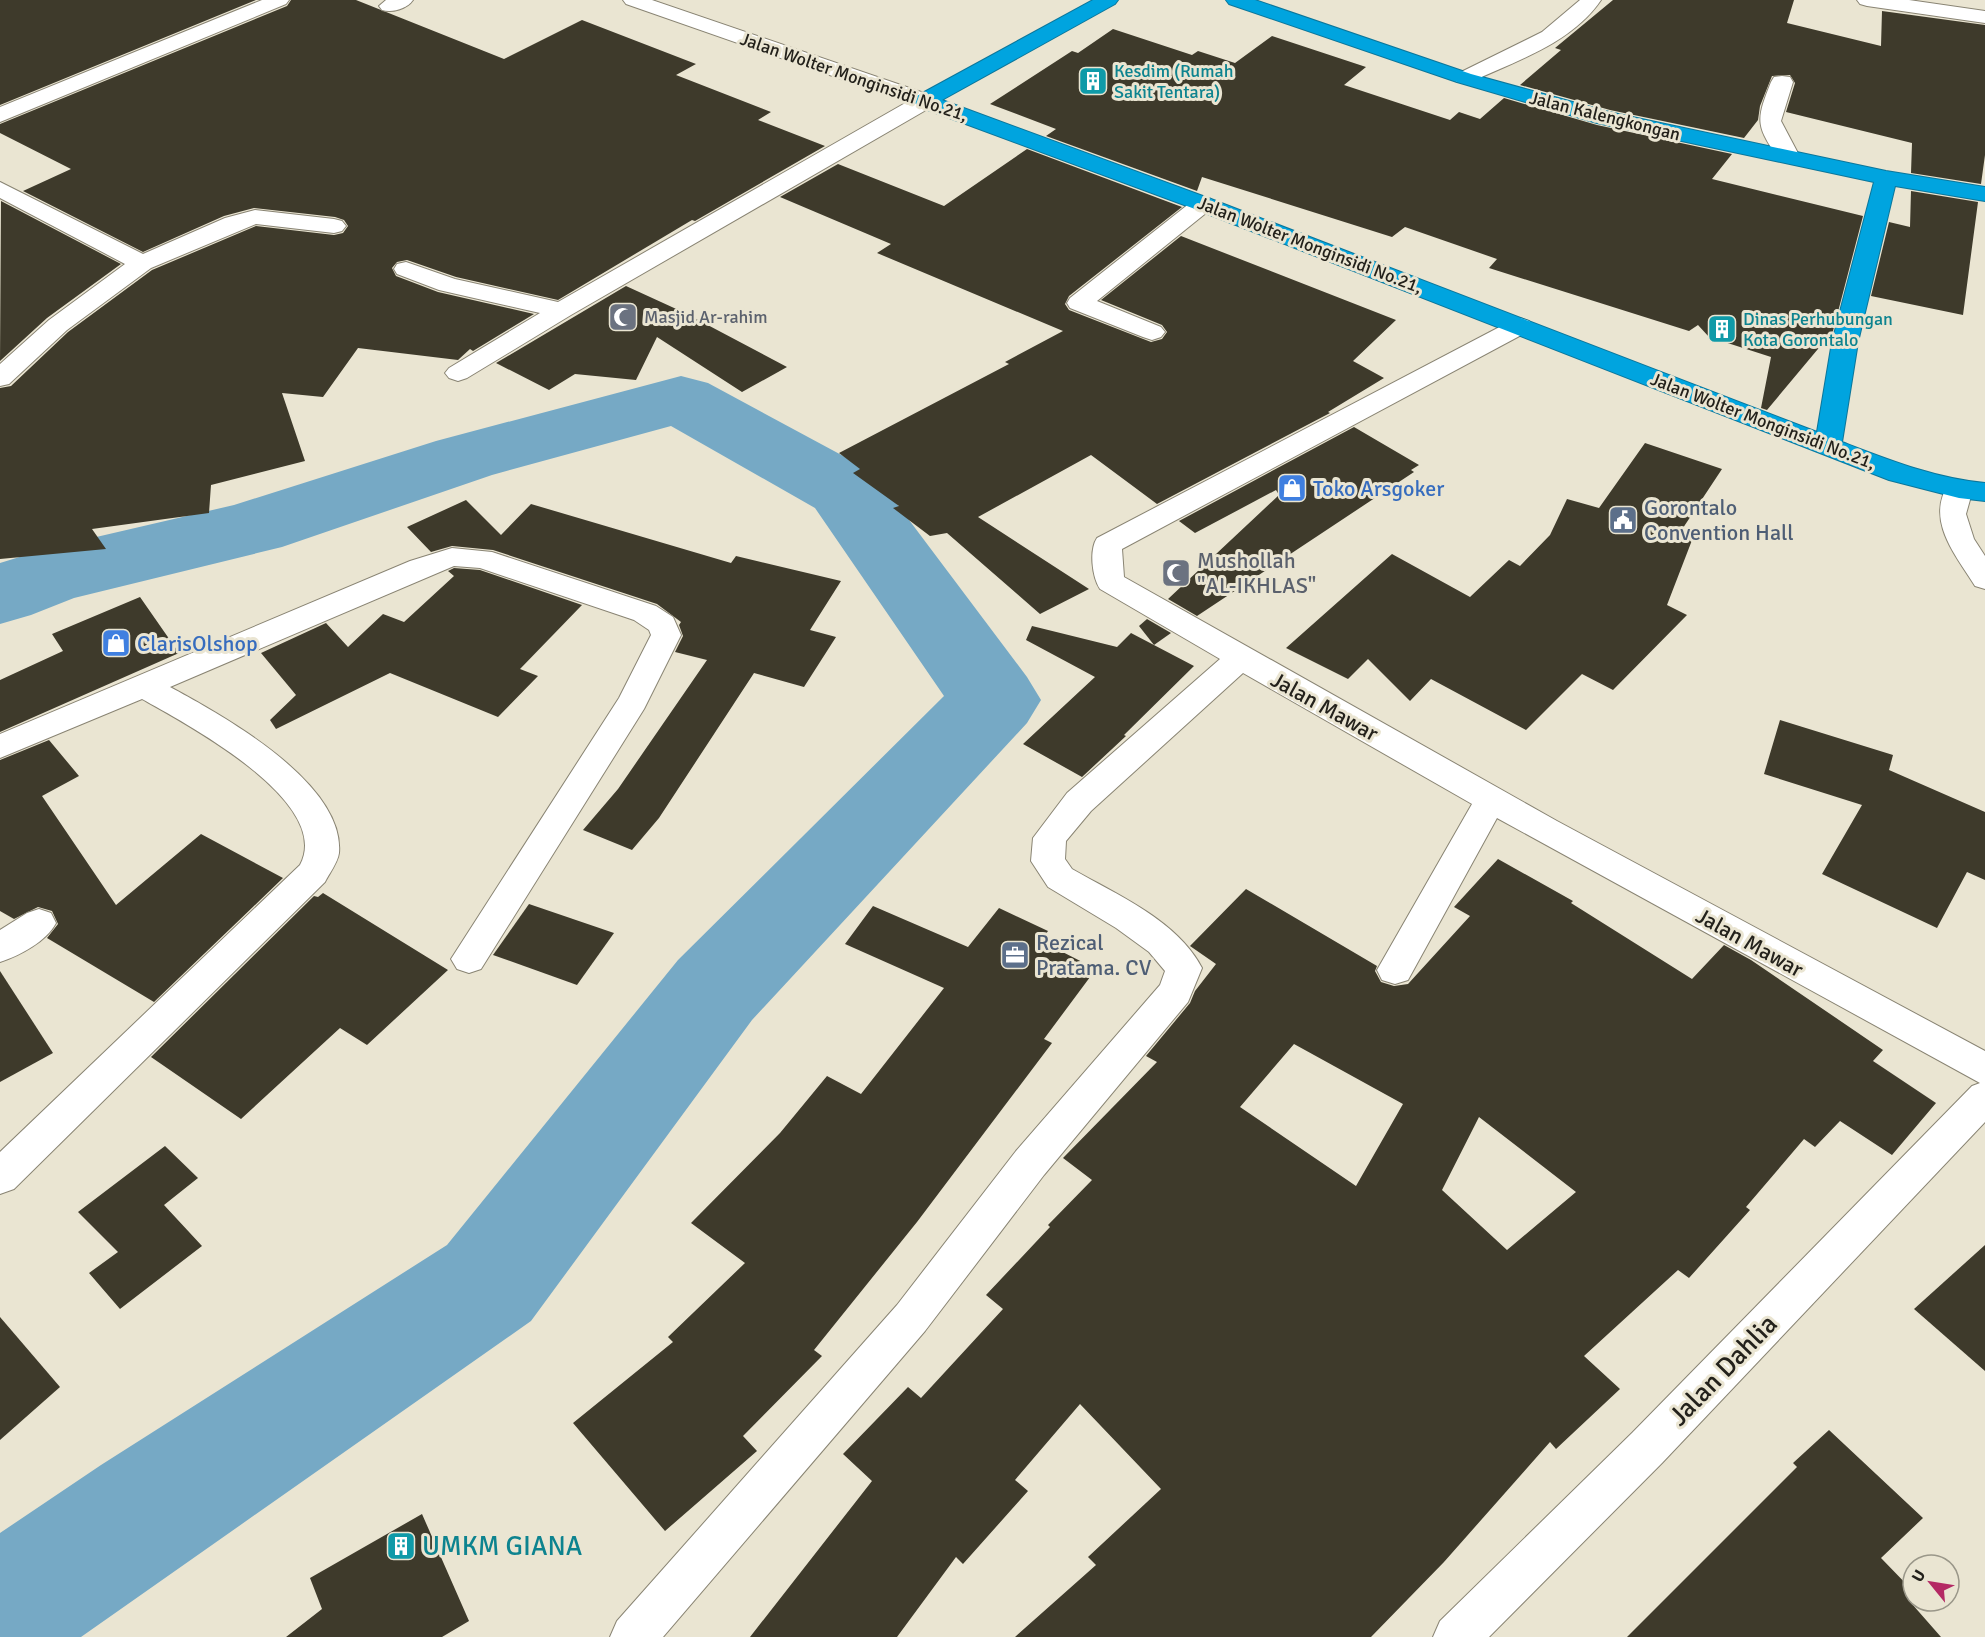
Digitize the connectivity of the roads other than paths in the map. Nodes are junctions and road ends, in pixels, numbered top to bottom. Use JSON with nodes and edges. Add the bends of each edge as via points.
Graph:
{"nodes":[{"id":1,"x":279,"y":0,"type":"edge"},
{"id":2,"x":633,"y":0,"type":"edge"},
{"id":3,"x":1108,"y":0,"type":"edge"},
{"id":4,"x":1236,"y":0,"type":"edge"},
{"id":5,"x":1591,"y":0,"type":"edge"},
{"id":6,"x":1867,"y":0,"type":"edge"},
{"id":7,"x":1985,"y":17,"type":"edge"},
{"id":8,"x":1464,"y":78,"type":"junction"},
{"id":9,"x":1782,"y":82,"type":"dead end"},
{"id":10,"x":925,"y":102,"type":"junction"},
{"id":11,"x":0,"y":115,"type":"edge"},
{"id":12,"x":1788,"y":157,"type":"junction"},
{"id":13,"x":1886,"y":178,"type":"junction"},
{"id":14,"x":0,"y":189,"type":"edge"},
{"id":15,"x":1985,"y":194,"type":"edge"},
{"id":16,"x":1203,"y":204,"type":"junction"},
{"id":17,"x":334,"y":226,"type":"dead end"},
{"id":18,"x":142,"y":262,"type":"junction"},
{"id":19,"x":406,"y":269,"type":"dead end"},
{"id":20,"x":562,"y":310,"type":"junction"},
{"id":21,"x":1520,"y":326,"type":"junction"},
{"id":22,"x":1152,"y":332,"type":"dead end"},
{"id":23,"x":458,"y":373,"type":"dead end"},
{"id":24,"x":0,"y":378,"type":"edge"},
{"id":25,"x":1828,"y":445,"type":"junction"},
{"id":26,"x":1972,"y":490,"type":"edge"},
{"id":27,"x":1985,"y":579,"type":"edge"},
{"id":28,"x":1240,"y":658,"type":"junction"},
{"id":29,"x":145,"y":687,"type":"junction"},
{"id":30,"x":0,"y":747,"type":"edge"},
{"id":31,"x":1492,"y":798,"type":"junction"},
{"id":32,"x":39,"y":923,"type":"dead end"},
{"id":33,"x":0,"y":948,"type":"edge"},
{"id":34,"x":469,"y":959,"type":"dead end"},
{"id":35,"x":1395,"y":970,"type":"dead end"},
{"id":36,"x":1985,"y":1069,"type":"edge"},
{"id":37,"x":1985,"y":1098,"type":"edge"},
{"id":38,"x":0,"y":1177,"type":"edge"},
{"id":39,"x":633,"y":1637,"type":"edge"},
{"id":40,"x":1456,"y":1637,"type":"edge"}],
"edges":[{"from":1,"to":11,"type":"street"},
{"from":2,"to":10,"type":"street","name":"Jalan Wolter Monginsidi No.21,"},
{"from":3,"to":10,"type":"highway"},
{"from":4,"to":8,"type":"highway","name":"Jalan Kalengkongan"},
{"from":5,"to":8,"type":"street","via":[[1580,14],[1554,33]]},
{"from":6,"to":7,"type":"street"},
{"from":8,"to":12,"type":"highway","name":"Jalan Kalengkongan","via":[[1605,118]]},
{"from":9,"to":12,"type":"street","via":[[1768,118]]},
{"from":10,"to":16,"type":"highway","name":"Jalan Wolter Monginsidi No.21,"},
{"from":10,"to":20,"type":"street"},
{"from":12,"to":13,"type":"highway","name":"Jalan Kalengkongan"},
{"from":13,"to":15,"type":"highway","name":"Jalan Kalengkongan"},
{"from":13,"to":25,"type":"highway","via":[[1845,342]]},
{"from":14,"to":18,"type":"street"},
{"from":16,"to":21,"type":"highway","name":"Jalan Wolter Monginsidi No.21,"},
{"from":16,"to":22,"type":"street","via":[[1079,303]]},
{"from":17,"to":18,"type":"street","via":[[255,217]]},
{"from":18,"to":24,"type":"street","via":[[58,325]]},
{"from":19,"to":20,"type":"street","via":[[448,285]]},
{"from":20,"to":23,"type":"street"},
{"from":21,"to":25,"type":"highway","name":"Jalan Wolter Monginsidi No.21,"},
{"from":21,"to":28,"type":"street","name":"Jalan Mawar","via":[[1107,545],[1110,582]]},
{"from":25,"to":26,"type":"highway","name":"Jalan Wolter Monginsidi No.21,","via":[[1899,474]]},
{"from":26,"to":27,"type":"street","via":[[1952,514],[1960,539]]},
{"from":28,"to":31,"type":"street","name":"Jalan Mawar"},
{"from":28,"to":39,"type":"street","via":[[1079,802],[1050,838],[1048,861],[1060,878],[1128,918],[1174,955],[1184,968],[1175,992],[1030,1163],[911,1318]]},
{"from":29,"to":30,"type":"street"},
{"from":29,"to":34,"type":"street","via":[[452,557],[482,560],[645,613],[662,624],[666,635],[633,701]]},
{"from":29,"to":38,"type":"street","via":[[225,732],[287,780],[318,827],[322,854],[313,873]]},
{"from":31,"to":35,"type":"street"},
{"from":31,"to":36,"type":"street","name":"Jalan Mawar"},
{"from":32,"to":33,"type":"street"},
{"from":37,"to":40,"type":"street","name":"Jalan Dahlia","via":[[1647,1448]]}]}
